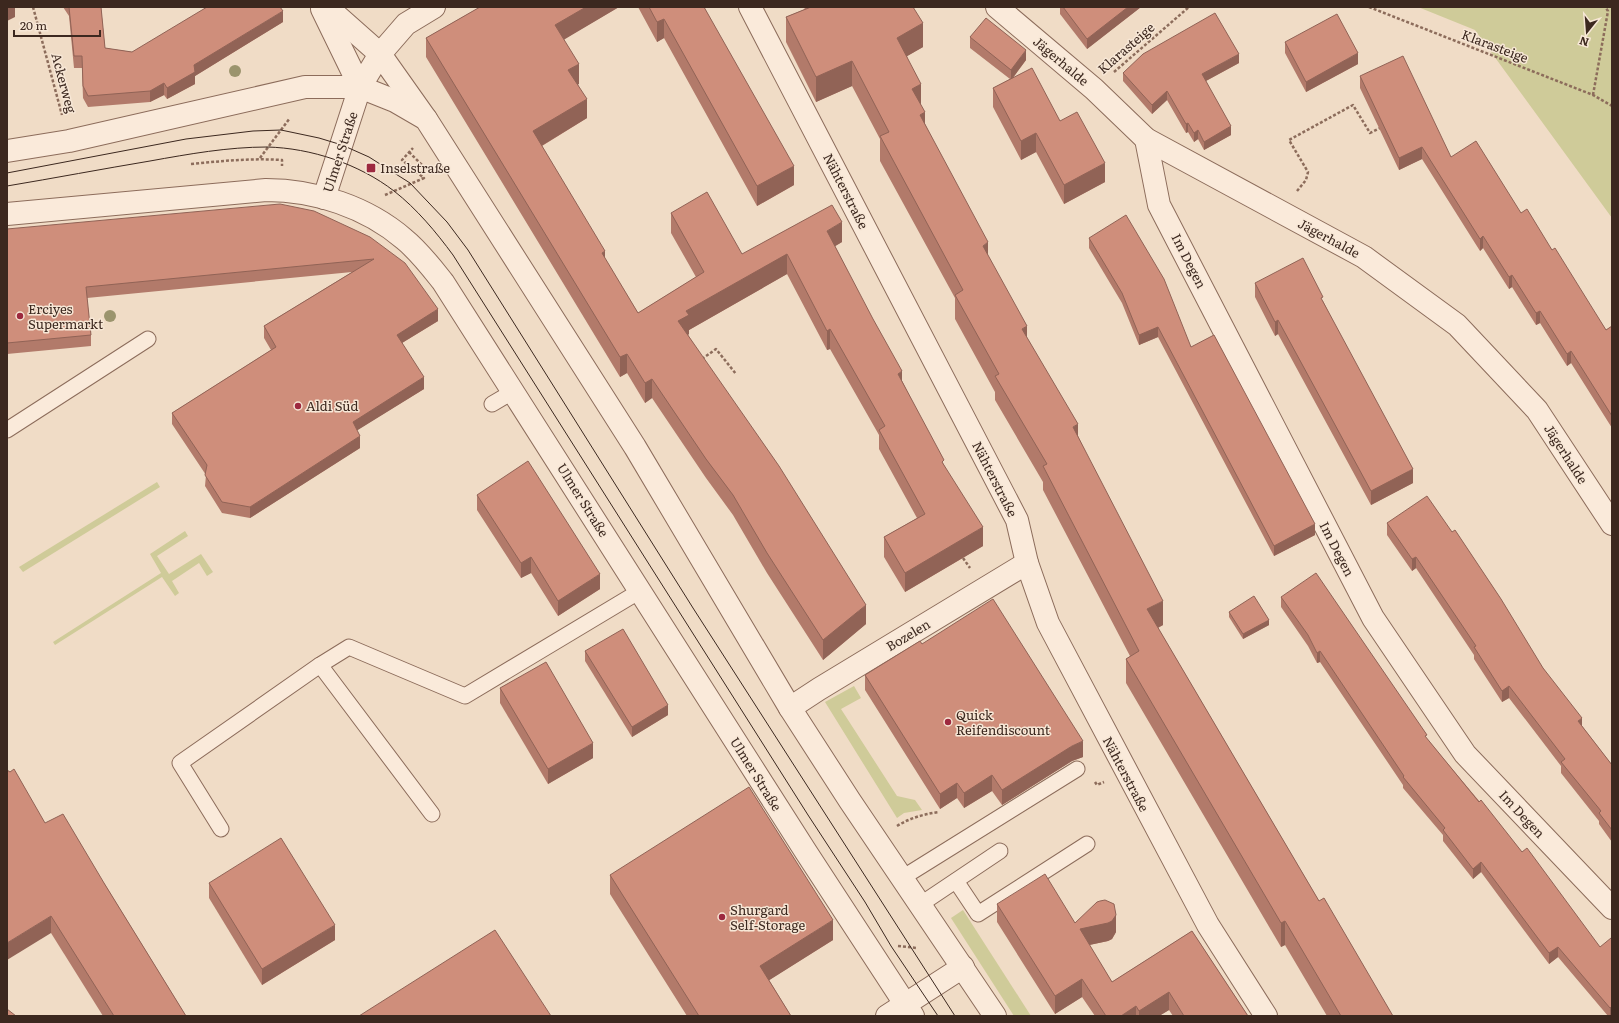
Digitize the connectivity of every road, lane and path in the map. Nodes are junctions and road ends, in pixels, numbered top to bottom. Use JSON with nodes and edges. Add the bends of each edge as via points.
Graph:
{"nodes":[{"id":1,"x":33,"y":7,"type":"edge"},
{"id":2,"x":322,"y":7,"type":"edge"},
{"id":3,"x":327,"y":7,"type":"edge"},
{"id":4,"x":434,"y":7,"type":"edge"},
{"id":5,"x":750,"y":7,"type":"edge"},
{"id":6,"x":997,"y":7,"type":"edge"},
{"id":7,"x":1189,"y":7,"type":"edge"},
{"id":8,"x":1369,"y":7,"type":"edge"},
{"id":9,"x":1605,"y":7,"type":"edge"},
{"id":10,"x":380,"y":54,"type":"junction"},
{"id":11,"x":360,"y":87,"type":"junction"},
{"id":12,"x":1094,"y":89,"type":"junction"},
{"id":13,"x":1593,"y":95,"type":"junction"},
{"id":14,"x":1612,"y":106,"type":"edge"},
{"id":15,"x":284,"y":118,"type":"dead end"},
{"id":16,"x":429,"y":124,"type":"junction"},
{"id":17,"x":1380,"y":128,"type":"edge"},
{"id":18,"x":1146,"y":139,"type":"junction"},
{"id":19,"x":69,"y":141,"type":"junction"},
{"id":20,"x":7,"y":151,"type":"edge"},
{"id":21,"x":260,"y":158,"type":"dead end"},
{"id":22,"x":1308,"y":172,"type":"dead end"},
{"id":23,"x":384,"y":196,"type":"dead end"},
{"id":24,"x":324,"y":198,"type":"junction"},
{"id":25,"x":7,"y":214,"type":"edge"},
{"id":26,"x":148,"y":339,"type":"dead end"},
{"id":27,"x":698,"y":361,"type":"edge"},
{"id":28,"x":736,"y":374,"type":"dead end"},
{"id":29,"x":514,"y":391,"type":"junction"},
{"id":30,"x":492,"y":404,"type":"dead end"},
{"id":31,"x":7,"y":430,"type":"edge"},
{"id":32,"x":1612,"y":524,"type":"edge"},
{"id":33,"x":1027,"y":563,"type":"junction"},
{"id":34,"x":640,"y":591,"type":"junction"},
{"id":35,"x":320,"y":665,"type":"junction"},
{"id":36,"x":790,"y":708,"type":"junction"},
{"id":37,"x":1077,"y":769,"type":"dead end"},
{"id":38,"x":1093,"y":779,"type":"dead end"},
{"id":39,"x":1102,"y":783,"type":"dead end"},
{"id":40,"x":939,"y":812,"type":"edge"},
{"id":41,"x":432,"y":814,"type":"dead end"},
{"id":42,"x":909,"y":819,"type":"dead end"},
{"id":43,"x":221,"y":829,"type":"dead end"},
{"id":44,"x":1087,"y":844,"type":"dead end"},
{"id":45,"x":1000,"y":851,"type":"dead end"},
{"id":46,"x":902,"y":878,"type":"junction"},
{"id":47,"x":956,"y":881,"type":"junction"},
{"id":48,"x":920,"y":904,"type":"junction"},
{"id":49,"x":1612,"y":908,"type":"edge"},
{"id":50,"x":891,"y":946,"type":"dead end"},
{"id":51,"x":924,"y":948,"type":"dead end"},
{"id":52,"x":963,"y":967,"type":"junction"},
{"id":53,"x":910,"y":1010,"type":"edge"},
{"id":54,"x":887,"y":1016,"type":"edge"},
{"id":55,"x":995,"y":1016,"type":"edge"},
{"id":56,"x":1266,"y":1016,"type":"edge"}],
"edges":[{"from":1,"to":19,"type":"path","name":"Ackerweg"},
{"from":2,"to":11,"type":"street"},
{"from":3,"to":10,"type":"street"},
{"from":4,"to":10,"type":"street","name":"Ulmer Straße","via":[[406,24]]},
{"from":5,"to":33,"type":"street","name":"Nähterstraße","via":[[1017,520]]},
{"from":6,"to":12,"type":"street","name":"Jägerhalde"},
{"from":7,"to":12,"type":"path","name":"Klarasteige"},
{"from":8,"to":13,"type":"path","name":"Klarasteige"},
{"from":9,"to":13,"type":"path","via":[[1608,11]]},
{"from":10,"to":11,"type":"street","name":"Ulmer Straße"},
{"from":10,"to":16,"type":"street"},
{"from":11,"to":16,"type":"street","via":[[395,101]]},
{"from":11,"to":19,"type":"street","via":[[305,87]]},
{"from":11,"to":24,"type":"street","name":"Ulmer Straße"},
{"from":12,"to":18,"type":"street","name":"Jägerhalde"},
{"from":13,"to":14,"type":"path","name":"Klarasteige"},
{"from":15,"to":21,"type":"path","via":[[290,118]]},
{"from":16,"to":23,"type":"path","via":[[402,160],[424,178]]},
{"from":16,"to":36,"type":"street","via":[[634,447]]},
{"from":17,"to":22,"type":"path","via":[[1370,133],[1354,105],[1289,140]]},
{"from":18,"to":32,"type":"street","name":"Jägerhalde","via":[[1364,257],[1457,325],[1537,410]]},
{"from":18,"to":49,"type":"street","name":"Im Degen","via":[[1159,205],[1373,618],[1465,754]]},
{"from":19,"to":20,"type":"street"},
{"from":24,"to":25,"type":"street","via":[[297,192],[266,190]]},
{"from":24,"to":29,"type":"street","name":"Ulmer Straße","via":[[360,211],[389,228],[424,257]]},
{"from":26,"to":31,"type":"lane"},
{"from":27,"to":28,"type":"path","via":[[716,349]]},
{"from":29,"to":30,"type":"lane"},
{"from":29,"to":34,"type":"street","name":"Ulmer Straße"},
{"from":33,"to":36,"type":"street","name":"Bozelen"},
{"from":33,"to":56,"type":"street","name":"Nähterstraße","via":[[1048,624],[1137,795],[1208,925]]},
{"from":34,"to":35,"type":"lane","via":[[465,696],[349,647]]},
{"from":34,"to":53,"type":"street","name":"Ulmer Straße"},
{"from":35,"to":41,"type":"lane"},
{"from":35,"to":43,"type":"lane","via":[[180,763]]},
{"from":36,"to":46,"type":"street"},
{"from":37,"to":46,"type":"lane"},
{"from":38,"to":39,"type":"path","via":[[1097,785]]},
{"from":40,"to":42,"type":"path"},
{"from":44,"to":47,"type":"lane","via":[[978,914]]},
{"from":45,"to":47,"type":"lane"},
{"from":46,"to":48,"type":"street"},
{"from":47,"to":48,"type":"lane"},
{"from":48,"to":52,"type":"street"},
{"from":50,"to":51,"type":"path"},
{"from":52,"to":53,"type":"street"},
{"from":52,"to":55,"type":"street"},
{"from":53,"to":54,"type":"street"}]}
